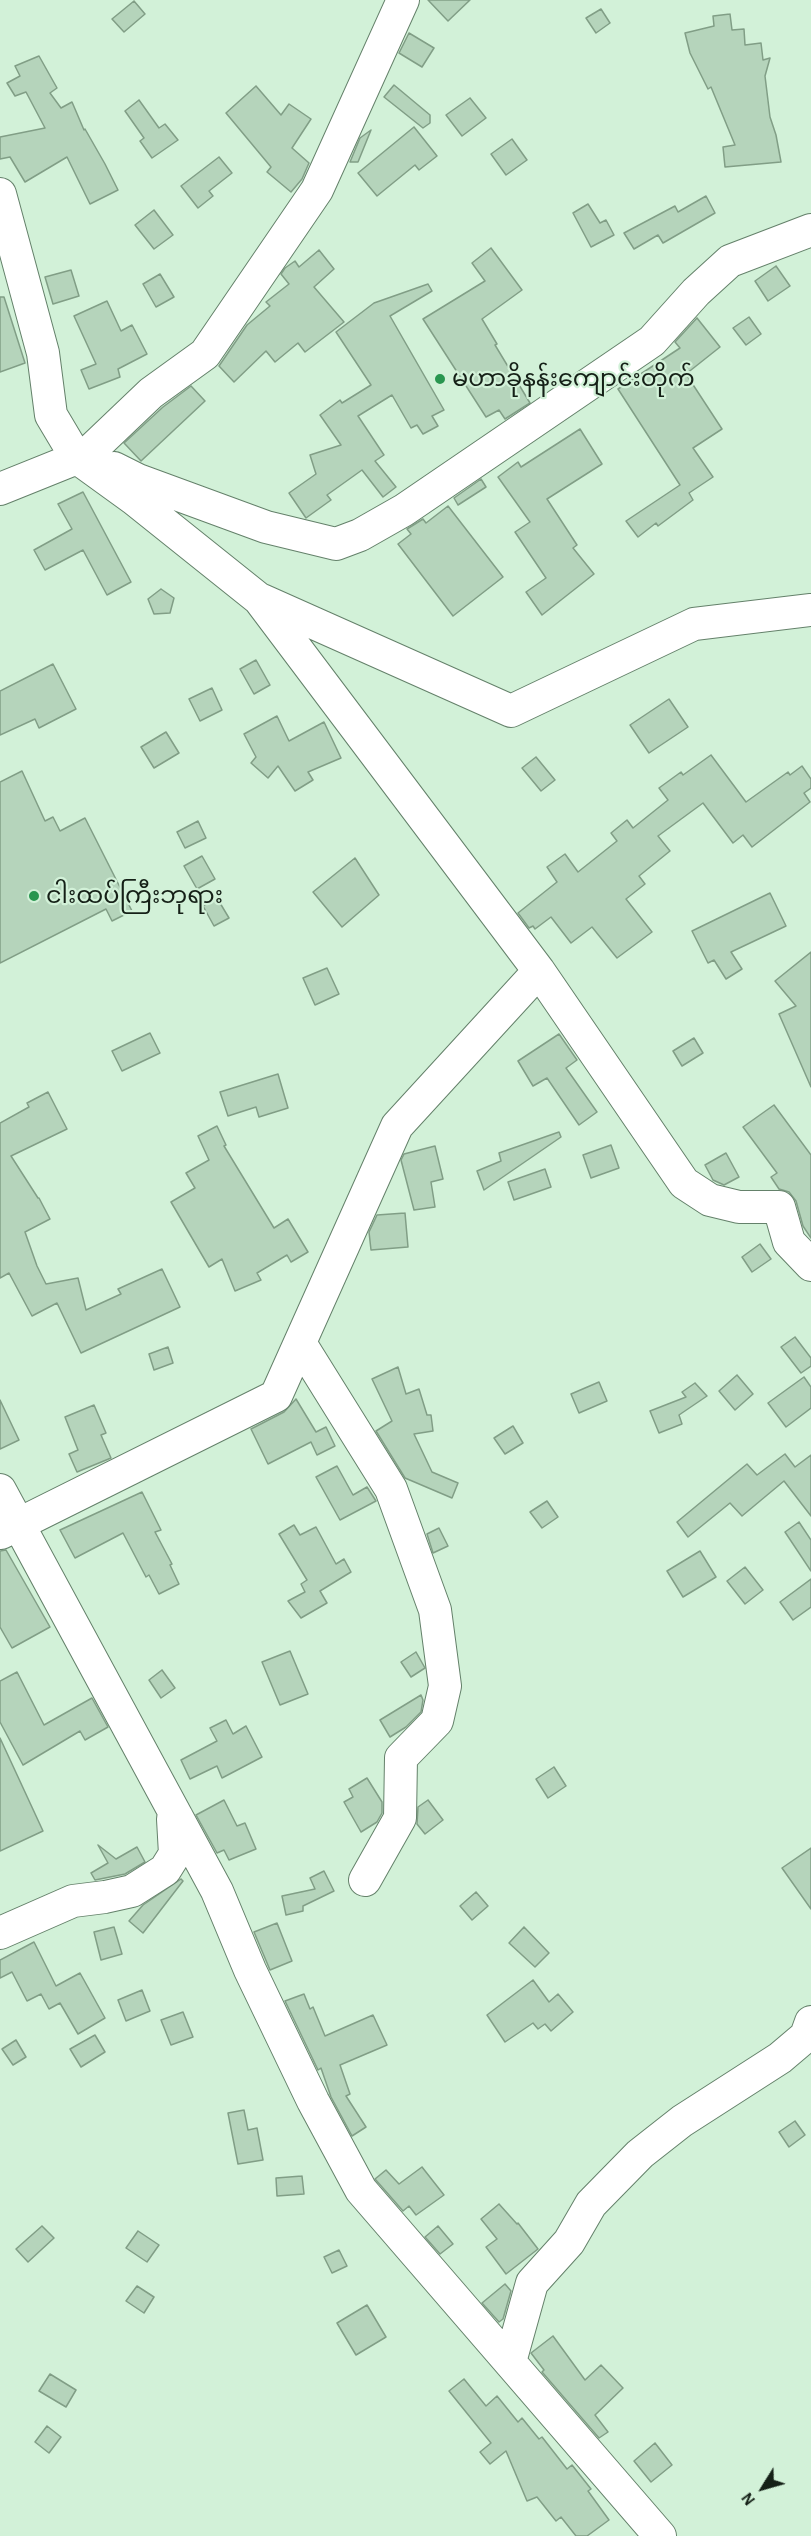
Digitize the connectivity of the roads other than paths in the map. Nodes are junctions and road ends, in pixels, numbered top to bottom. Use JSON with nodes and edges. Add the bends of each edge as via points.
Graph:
{"nodes":[{"id":1,"x":403,"y":0,"type":"edge"},
{"id":2,"x":0,"y":194,"type":"edge"},
{"id":3,"x":811,"y":230,"type":"edge"},
{"id":4,"x":81,"y":455,"type":"junction"},
{"id":5,"x":0,"y":489,"type":"edge"},
{"id":6,"x":259,"y":598,"type":"junction"},
{"id":7,"x":811,"y":610,"type":"edge"},
{"id":8,"x":539,"y":971,"type":"junction"},
{"id":9,"x":811,"y":1265,"type":"edge"},
{"id":10,"x":300,"y":1343,"type":"junction"},
{"id":11,"x":0,"y":1490,"type":"edge"},
{"id":12,"x":9,"y":1529,"type":"edge"},
{"id":13,"x":177,"y":1817,"type":"junction"},
{"id":14,"x":365,"y":1880,"type":"dead end"},
{"id":15,"x":0,"y":1933,"type":"edge"},
{"id":16,"x":811,"y":2022,"type":"edge"},
{"id":17,"x":510,"y":2362,"type":"junction"},
{"id":18,"x":660,"y":2536,"type":"edge"}],
"edges":[{"from":1,"to":4,"type":"street","via":[[317,189],[205,354],[151,393]]},
{"from":2,"to":4,"type":"street","via":[[44,353],[51,415]]},
{"from":3,"to":4,"type":"street","via":[[730,261],[652,341],[404,510],[360,535],[336,543],[266,527]]},
{"from":4,"to":5,"type":"street"},
{"from":4,"to":6,"type":"street"},
{"from":6,"to":7,"type":"street","via":[[511,711],[694,624]]},
{"from":6,"to":8,"type":"street"},
{"from":8,"to":9,"type":"street","via":[[684,1183],[710,1200],[739,1207],[779,1207],[789,1242]]},
{"from":8,"to":10,"type":"street","via":[[397,1126]]},
{"from":10,"to":12,"type":"street","via":[[276,1396]]},
{"from":10,"to":14,"type":"street","via":[[391,1489],[435,1610],[445,1686],[437,1721],[401,1758],[400,1818]]},
{"from":11,"to":12,"type":"street"},
{"from":12,"to":13,"type":"street"},
{"from":13,"to":15,"type":"street","via":[[173,1819],[175,1854],[165,1870],[132,1891],[73,1900]]},
{"from":13,"to":17,"type":"street","via":[[217,1891],[313,2101],[361,2190]]},
{"from":16,"to":17,"type":"street","via":[[806,2036],[780,2058],[682,2121],[640,2154],[591,2204],[569,2242],[532,2283]]},
{"from":17,"to":18,"type":"street"}]}
